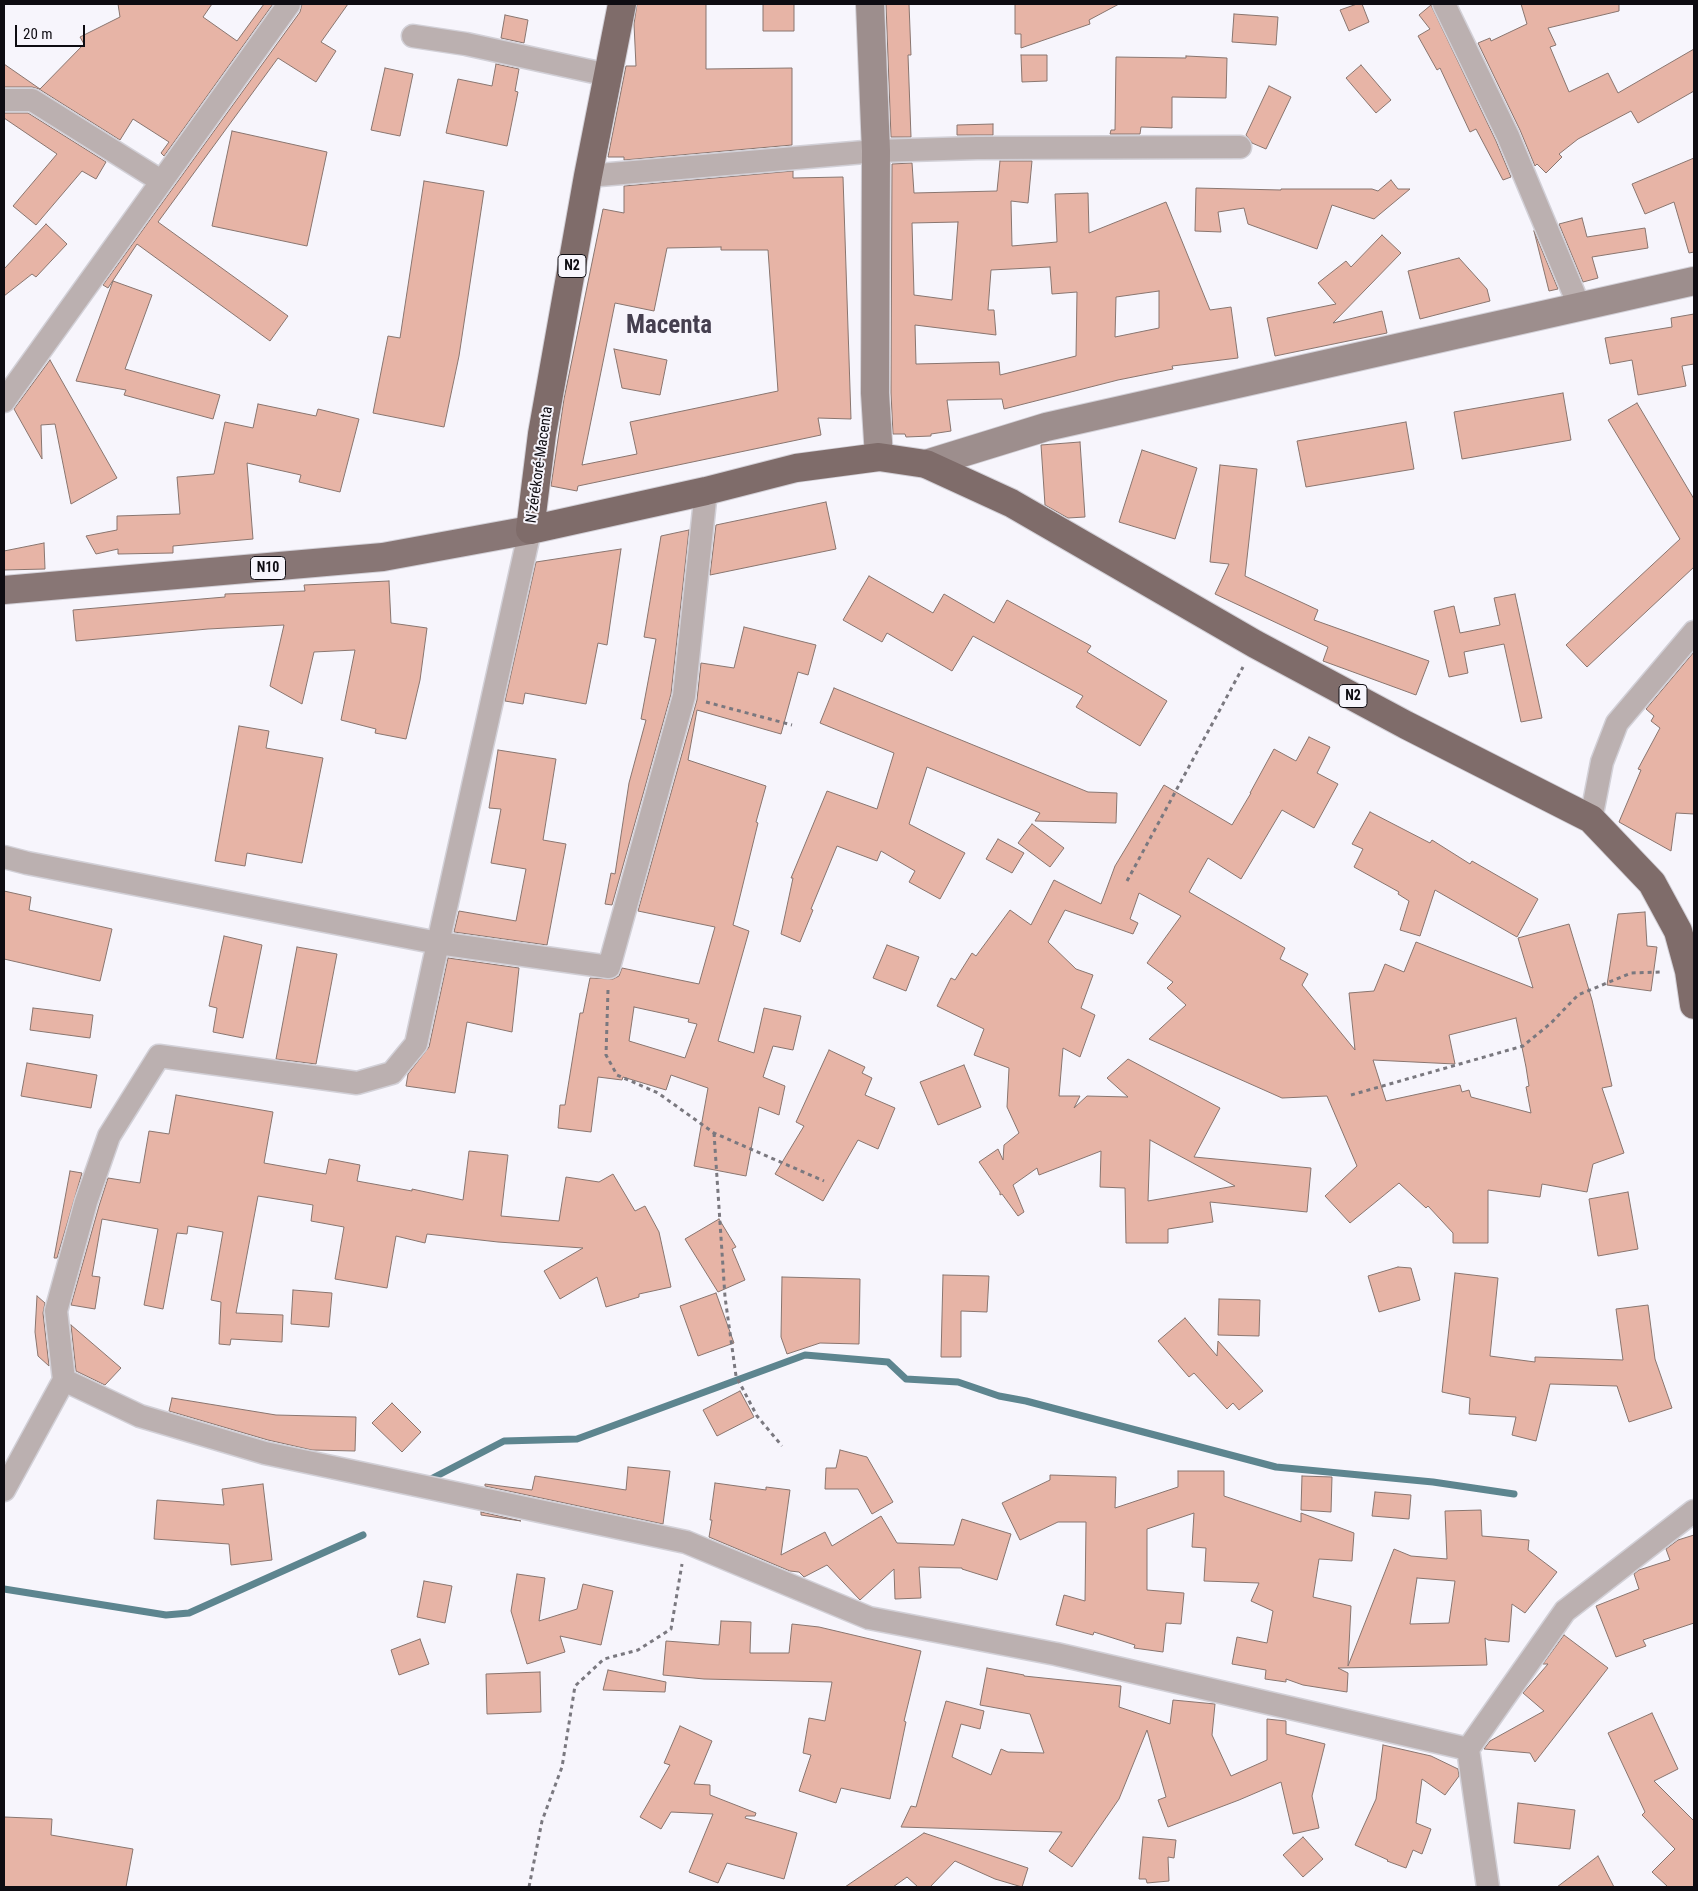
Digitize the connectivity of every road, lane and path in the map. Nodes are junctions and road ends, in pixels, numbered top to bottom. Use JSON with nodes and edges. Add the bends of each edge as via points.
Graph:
{"nodes":[{"id":1,"x":288,"y":4,"type":"edge"},
{"id":2,"x":622,"y":4,"type":"edge"},
{"id":3,"x":870,"y":4,"type":"edge"},
{"id":4,"x":1444,"y":4,"type":"edge"},
{"id":5,"x":414,"y":36,"type":"dead end"},
{"id":6,"x":608,"y":75,"type":"junction"},
{"id":7,"x":4,"y":100,"type":"edge"},
{"id":8,"x":1240,"y":147,"type":"dead end"},
{"id":9,"x":876,"y":151,"type":"junction"},
{"id":10,"x":588,"y":176,"type":"junction"},
{"id":11,"x":161,"y":181,"type":"junction"},
{"id":12,"x":1694,"y":282,"type":"edge"},
{"id":13,"x":1580,"y":308,"type":"junction"},
{"id":14,"x":7,"y":388,"type":"edge"},
{"id":15,"x":880,"y":457,"type":"junction"},
{"id":16,"x":926,"y":464,"type":"junction"},
{"id":17,"x":706,"y":491,"type":"junction"},
{"id":18,"x":530,"y":530,"type":"junction"},
{"id":19,"x":4,"y":590,"type":"edge"},
{"id":20,"x":1694,"y":632,"type":"edge"},
{"id":21,"x":1255,"y":644,"type":"junction"},
{"id":22,"x":684,"y":696,"type":"junction"},
{"id":23,"x":792,"y":725,"type":"dead end"},
{"id":24,"x":1591,"y":819,"type":"junction"},
{"id":25,"x":4,"y":857,"type":"edge"},
{"id":26,"x":1127,"y":881,"type":"dead end"},
{"id":27,"x":438,"y":944,"type":"junction"},
{"id":28,"x":609,"y":966,"type":"junction"},
{"id":29,"x":1689,"y":971,"type":"junction"},
{"id":30,"x":1694,"y":1005,"type":"edge"},
{"id":31,"x":1351,"y":1095,"type":"dead end"},
{"id":32,"x":714,"y":1133,"type":"junction"},
{"id":33,"x":824,"y":1181,"type":"dead end"},
{"id":34,"x":64,"y":1380,"type":"junction"},
{"id":35,"x":782,"y":1446,"type":"dead end"},
{"id":36,"x":4,"y":1490,"type":"edge"},
{"id":37,"x":1694,"y":1511,"type":"edge"},
{"id":38,"x":686,"y":1542,"type":"junction"},
{"id":39,"x":1468,"y":1749,"type":"junction"},
{"id":40,"x":529,"y":1887,"type":"edge"},
{"id":41,"x":1488,"y":1887,"type":"edge"}],
"edges":[{"from":1,"to":11,"type":"street"},
{"from":2,"to":6,"type":"highway","name":"N'zérékoré-Macenta","number":"N2"},
{"from":3,"to":9,"type":"main road"},
{"from":4,"to":13,"type":"street","via":[[1508,136]]},
{"from":5,"to":6,"type":"street"},
{"from":6,"to":10,"type":"highway","name":"N'zérékoré-Macenta","number":"N2"},
{"from":7,"to":11,"type":"street","via":[[32,100]]},
{"from":8,"to":9,"type":"street"},
{"from":9,"to":10,"type":"street"},
{"from":9,"to":15,"type":"main road","via":[[875,393]]},
{"from":10,"to":18,"type":"highway","name":"N'zérékoré-Macenta","number":"N2","via":[[542,434]]},
{"from":11,"to":14,"type":"street"},
{"from":12,"to":13,"type":"main road"},
{"from":13,"to":16,"type":"main road","via":[[1046,426]]},
{"from":15,"to":16,"type":"highway","name":"N'zérékoré-Macenta","number":"N2"},
{"from":15,"to":17,"type":"highway","name":"N'zérékoré-Macenta","number":"N2","via":[[796,468]]},
{"from":16,"to":21,"type":"highway","number":"N2","via":[[1011,503]]},
{"from":17,"to":18,"type":"highway","name":"N'zérékoré-Macenta","number":"N2"},
{"from":17,"to":22,"type":"street"},
{"from":18,"to":19,"type":"main road","number":"N10","via":[[383,557]]},
{"from":18,"to":27,"type":"street"},
{"from":20,"to":24,"type":"street","via":[[1617,723],[1602,762]]},
{"from":21,"to":24,"type":"highway","number":"N2"},
{"from":21,"to":26,"type":"path"},
{"from":22,"to":23,"type":"path"},
{"from":22,"to":28,"type":"street"},
{"from":24,"to":29,"type":"highway","number":"N2","via":[[1652,883],[1678,931]]},
{"from":25,"to":27,"type":"street"},
{"from":27,"to":28,"type":"street"},
{"from":27,"to":34,"type":"street","via":[[416,1044],[392,1073],[357,1083],[160,1056],[109,1136],[86,1202],[56,1311]]},
{"from":28,"to":32,"type":"path","via":[[606,1055],[617,1075],[658,1093]]},
{"from":29,"to":30,"type":"highway","number":"N2"},
{"from":29,"to":31,"type":"path","via":[[1631,973],[1578,995],[1523,1046]]},
{"from":32,"to":33,"type":"path"},
{"from":32,"to":35,"type":"path","via":[[725,1297],[736,1376],[757,1416]]},
{"from":34,"to":36,"type":"street"},
{"from":34,"to":38,"type":"street","via":[[140,1416],[265,1453]]},
{"from":37,"to":39,"type":"street","via":[[1564,1611]]},
{"from":38,"to":39,"type":"street","via":[[869,1618],[1056,1654]]},
{"from":38,"to":40,"type":"path","via":[[670,1629],[638,1650],[604,1659],[575,1686],[562,1767],[542,1821]]},
{"from":39,"to":41,"type":"street"}]}
